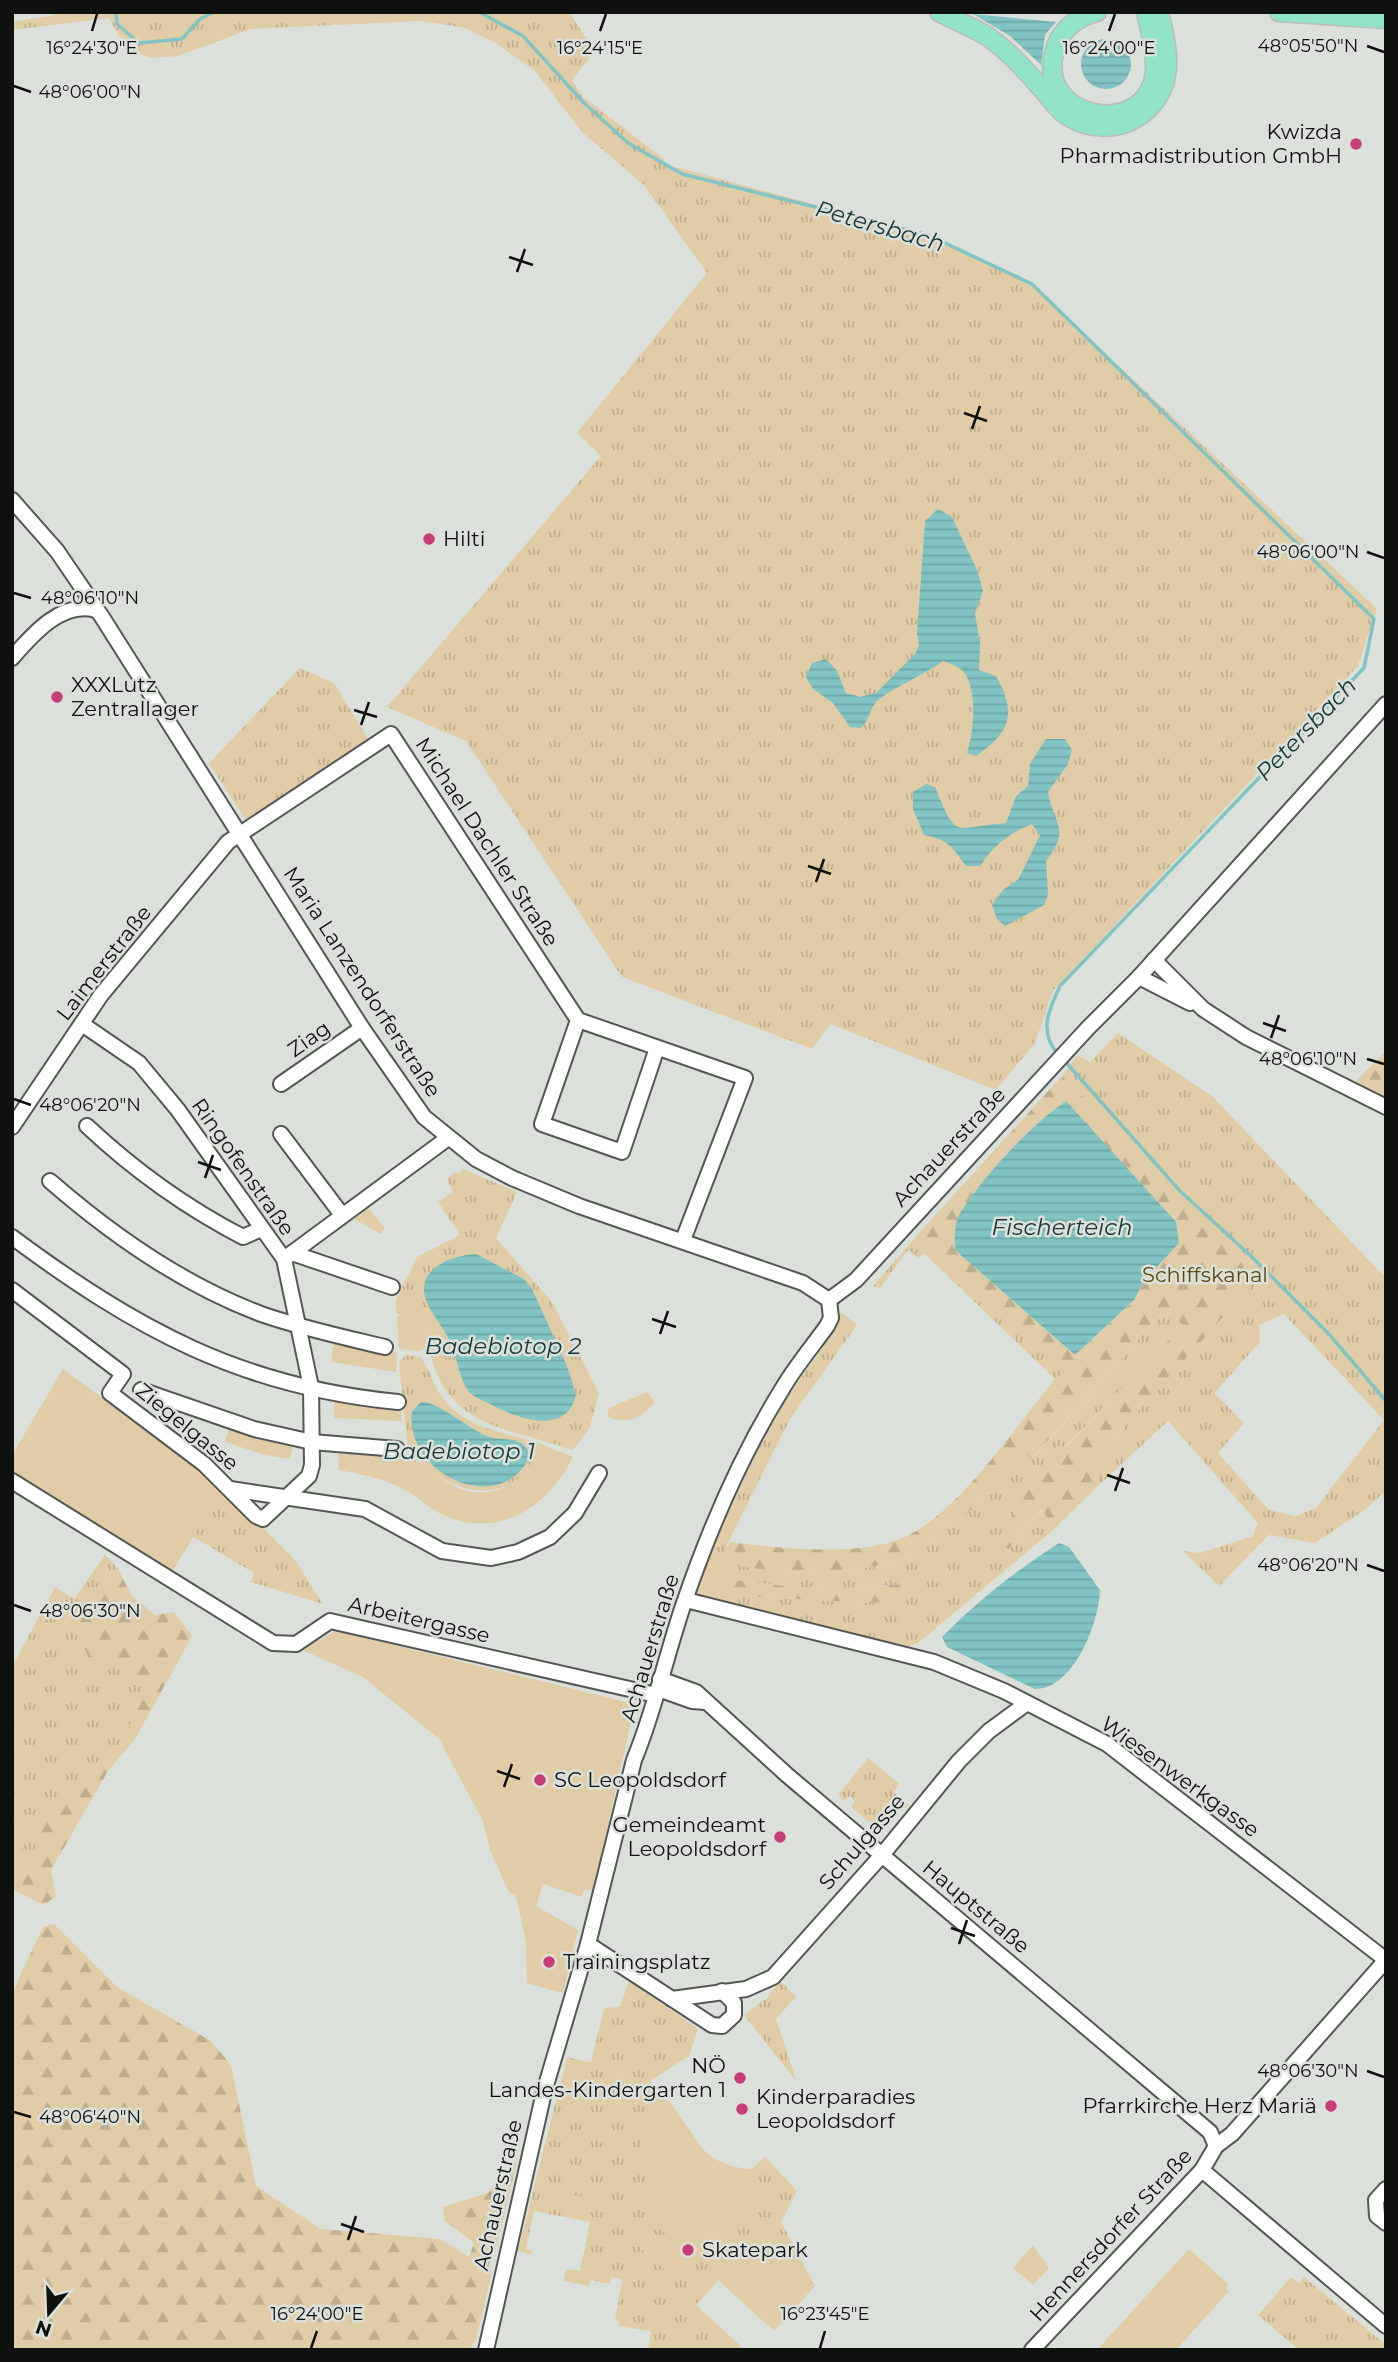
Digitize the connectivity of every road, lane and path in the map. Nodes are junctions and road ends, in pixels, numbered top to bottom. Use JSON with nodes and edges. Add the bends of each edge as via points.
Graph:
{"nodes":[{"id":1,"x":939,"y":12,"type":"edge"},
{"id":2,"x":1097,"y":12,"type":"edge"},
{"id":3,"x":1146,"y":12,"type":"edge"},
{"id":4,"x":1159,"y":12,"type":"edge"},
{"id":5,"x":1279,"y":12,"type":"edge"},
{"id":6,"x":1386,"y":19,"type":"edge"},
{"id":7,"x":12,"y":500,"type":"edge"},
{"id":8,"x":96,"y":610,"type":"junction"},
{"id":9,"x":12,"y":658,"type":"edge"},
{"id":10,"x":1386,"y":704,"type":"edge"},
{"id":11,"x":240,"y":834,"type":"junction"},
{"id":12,"x":1154,"y":960,"type":"junction"},
{"id":13,"x":1139,"y":977,"type":"junction"},
{"id":14,"x":1203,"y":1009,"type":"junction"},
{"id":15,"x":578,"y":1020,"type":"junction"},
{"id":16,"x":82,"y":1024,"type":"junction"},
{"id":17,"x":362,"y":1028,"type":"junction"},
{"id":18,"x":657,"y":1048,"type":"junction"},
{"id":19,"x":281,"y":1084,"type":"dead end"},
{"id":20,"x":1386,"y":1107,"type":"edge"},
{"id":21,"x":87,"y":1126,"type":"dead end"},
{"id":22,"x":12,"y":1127,"type":"edge"},
{"id":23,"x":281,"y":1134,"type":"dead end"},
{"id":24,"x":448,"y":1138,"type":"junction"},
{"id":25,"x":50,"y":1181,"type":"dead end"},
{"id":26,"x":342,"y":1215,"type":"junction"},
{"id":27,"x":261,"y":1229,"type":"junction"},
{"id":28,"x":12,"y":1237,"type":"edge"},
{"id":29,"x":683,"y":1240,"type":"junction"},
{"id":30,"x":288,"y":1256,"type":"junction"},
{"id":31,"x":392,"y":1287,"type":"dead end"},
{"id":32,"x":12,"y":1290,"type":"edge"},
{"id":33,"x":829,"y":1300,"type":"junction"},
{"id":34,"x":299,"y":1326,"type":"junction"},
{"id":35,"x":385,"y":1348,"type":"dead end"},
{"id":36,"x":311,"y":1387,"type":"junction"},
{"id":37,"x":141,"y":1391,"type":"dead end"},
{"id":38,"x":398,"y":1402,"type":"dead end"},
{"id":39,"x":313,"y":1442,"type":"junction"},
{"id":40,"x":397,"y":1449,"type":"dead end"},
{"id":41,"x":599,"y":1473,"type":"dead end"},
{"id":42,"x":12,"y":1481,"type":"edge"},
{"id":43,"x":230,"y":1489,"type":"junction"},
{"id":44,"x":283,"y":1499,"type":"junction"},
{"id":45,"x":262,"y":1519,"type":"joint"},
{"id":46,"x":685,"y":1600,"type":"junction"},
{"id":47,"x":658,"y":1688,"type":"junction"},
{"id":48,"x":1027,"y":1703,"type":"junction"},
{"id":49,"x":882,"y":1854,"type":"junction"},
{"id":50,"x":589,"y":1944,"type":"junction"},
{"id":51,"x":1386,"y":1960,"type":"edge"},
{"id":52,"x":722,"y":1991,"type":"junction"},
{"id":53,"x":705,"y":1996,"type":"junction"},
{"id":54,"x":672,"y":1999,"type":"junction"},
{"id":55,"x":701,"y":2020,"type":"junction"},
{"id":56,"x":1216,"y":2146,"type":"junction"},
{"id":57,"x":1202,"y":2170,"type":"junction"},
{"id":58,"x":1386,"y":2189,"type":"edge"},
{"id":59,"x":1386,"y":2223,"type":"edge"},
{"id":60,"x":1386,"y":2326,"type":"edge"},
{"id":61,"x":486,"y":2350,"type":"edge"},
{"id":62,"x":1032,"y":2350,"type":"edge"}],
"edges":[{"from":1,"to":4,"type":"main road","via":[[987,36],[1024,68],[1065,115],[1106,128],[1131,122],[1163,90],[1168,58]]},
{"from":2,"to":3,"type":"main road","via":[[1084,15],[1059,38],[1052,69],[1057,89],[1073,107],[1092,115],[1127,111],[1145,99],[1155,73]]},
{"from":5,"to":6,"type":"main road"},
{"from":7,"to":8,"type":"street","name":"Maria Lanzendorferstraße","via":[[57,551]]},
{"from":8,"to":9,"type":"street","via":[[78,608],[52,620]]},
{"from":8,"to":11,"type":"street","name":"Maria Lanzendorferstraße"},
{"from":10,"to":12,"type":"street"},
{"from":11,"to":15,"type":"street","name":"Michael Dachler Straße","via":[[391,734]]},
{"from":11,"to":16,"type":"street","name":"Laimerstraße","via":[[101,995]]},
{"from":11,"to":17,"type":"street","name":"Maria Lanzendorferstraße"},
{"from":12,"to":13,"type":"street"},
{"from":12,"to":14,"type":"street"},
{"from":13,"to":14,"type":"street"},
{"from":13,"to":33,"type":"street","name":"Achauerstraße","via":[[856,1280]]},
{"from":14,"to":20,"type":"street","via":[[1245,1037]]},
{"from":15,"to":18,"type":"street"},
{"from":15,"to":18,"type":"street","via":[[542,1124],[553,1128],[622,1152]]},
{"from":16,"to":22,"type":"street","name":"Laimerstraße"},
{"from":16,"to":27,"type":"street","name":"Ringofenstraße","via":[[139,1063],[178,1110]]},
{"from":17,"to":19,"type":"street","name":"Ziag"},
{"from":17,"to":24,"type":"street","name":"Maria Lanzendorferstraße","via":[[417,1107]]},
{"from":18,"to":29,"type":"street","via":[[745,1078]]},
{"from":21,"to":27,"type":"street","via":[[140,1174],[209,1219],[243,1237]]},
{"from":23,"to":26,"type":"street"},
{"from":24,"to":26,"type":"street"},
{"from":24,"to":29,"type":"street","name":"Maria Lanzendorferstraße","via":[[512,1178]]},
{"from":25,"to":34,"type":"street","via":[[103,1225],[159,1261],[247,1307]]},
{"from":26,"to":30,"type":"street"},
{"from":27,"to":30,"type":"street","name":"Ringofenstraße"},
{"from":28,"to":36,"type":"street","via":[[106,1304],[181,1345],[228,1365]]},
{"from":29,"to":33,"type":"street","name":"Maria Lanzendorferstraße","via":[[803,1283]]},
{"from":30,"to":31,"type":"street"},
{"from":30,"to":34,"type":"street","name":"Ringofenstraße"},
{"from":32,"to":43,"type":"street","name":"Ziegelgasse","via":[[123,1374],[110,1392]]},
{"from":33,"to":46,"type":"street","name":"Achauerstraße","via":[[831,1318],[782,1388],[748,1449]]},
{"from":34,"to":35,"type":"street"},
{"from":34,"to":36,"type":"street","name":"Ringofenstraße"},
{"from":36,"to":38,"type":"street"},
{"from":36,"to":39,"type":"street","name":"Ringofenstraße"},
{"from":37,"to":39,"type":"street","via":[[228,1422]]},
{"from":39,"to":40,"type":"street"},
{"from":39,"to":44,"type":"street","name":"Ringofenstraße","via":[[309,1476]]},
{"from":41,"to":44,"type":"street","via":[[575,1513],[550,1538],[491,1558],[442,1551],[365,1509]]},
{"from":42,"to":47,"type":"street","name":"Arbeitergasse","via":[[273,1643],[296,1644],[330,1621]]},
{"from":43,"to":44,"type":"street"},
{"from":43,"to":45,"type":"street","name":"Ziegelgasse"},
{"from":44,"to":45,"type":"street","name":"Ringofenstraße"},
{"from":46,"to":47,"type":"street","name":"Achauerstraße"},
{"from":46,"to":48,"type":"street","name":"Wiesenwerkgasse","via":[[934,1662]]},
{"from":47,"to":49,"type":"street","name":"Hauptstraße","via":[[692,1702],[706,1702]]},
{"from":47,"to":50,"type":"street","name":"Achauerstraße","via":[[634,1760]]},
{"from":48,"to":49,"type":"street","name":"Schulgasse","via":[[958,1760]]},
{"from":48,"to":51,"type":"street","name":"Wiesenwerkgasse","via":[[1107,1744]]},
{"from":49,"to":52,"type":"street","name":"Schulgasse","via":[[773,1977],[760,1986]]},
{"from":49,"to":56,"type":"street","name":"Hauptstraße","via":[[1210,2133]]},
{"from":50,"to":54,"type":"street"},
{"from":50,"to":61,"type":"street","name":"Achauerstraße","via":[[544,2092]]},
{"from":51,"to":56,"type":"street","name":"Hennersdorfer Straße","via":[[1232,2134]]},
{"from":52,"to":53,"type":"street","name":"Schulgasse"},
{"from":52,"to":55,"type":"street","via":[[734,2003],[731,2020],[717,2026]]},
{"from":53,"to":54,"type":"street","name":"Schulgasse"},
{"from":53,"to":55,"type":"street"},
{"from":54,"to":55,"type":"street"},
{"from":56,"to":57,"type":"street","name":"Hennersdorfer Straße"},
{"from":57,"to":60,"type":"street"},
{"from":57,"to":62,"type":"street","name":"Hennersdorfer Straße"},
{"from":58,"to":59,"type":"street","via":[[1376,2200],[1377,2216]]}]}
